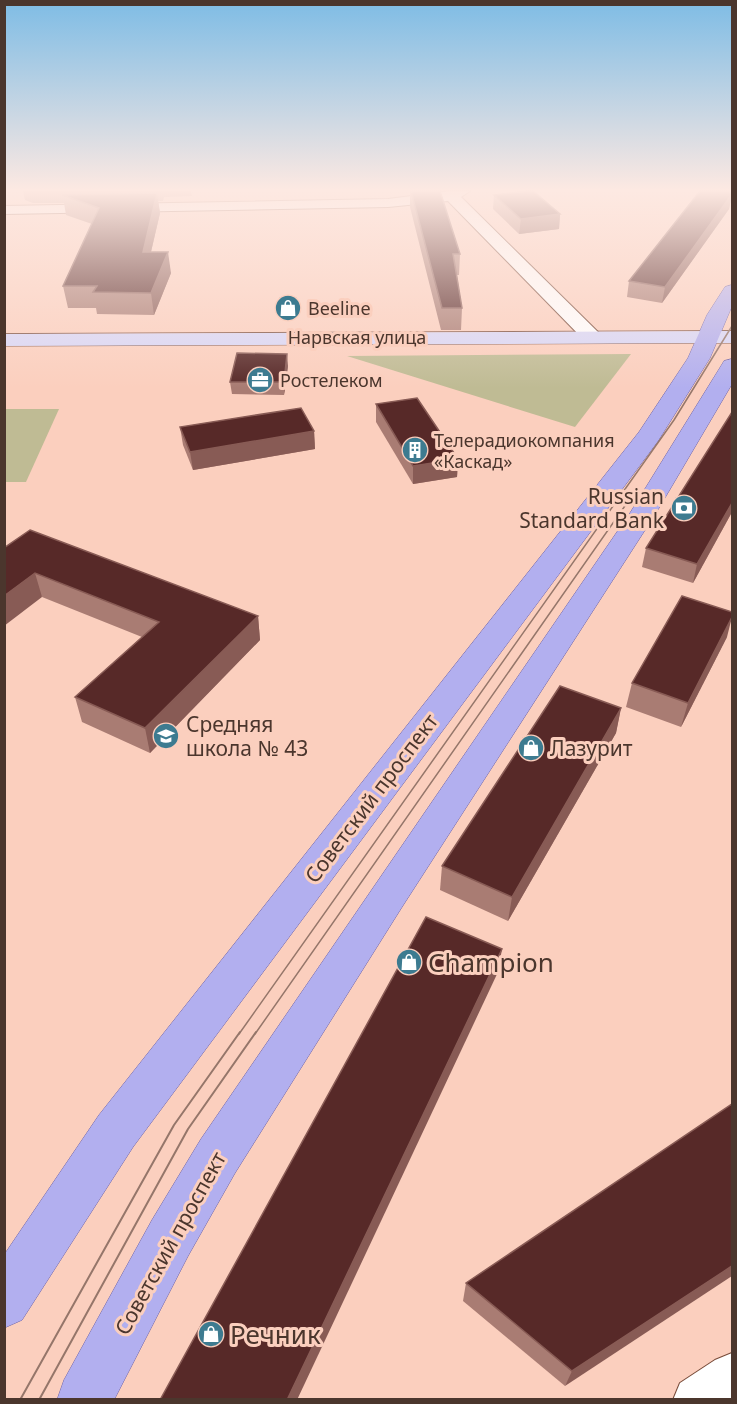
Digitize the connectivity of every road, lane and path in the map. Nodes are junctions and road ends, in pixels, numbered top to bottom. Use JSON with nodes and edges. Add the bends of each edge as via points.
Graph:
{"nodes":[{"id":1,"x":516,"y":257,"type":"edge"},
{"id":2,"x":732,"y":291,"type":"edge"},
{"id":3,"x":592,"y":337,"type":"junction"},
{"id":4,"x":709,"y":338,"type":"junction"},
{"id":5,"x":732,"y":338,"type":"edge"},
{"id":6,"x":4,"y":340,"type":"edge"},
{"id":7,"x":732,"y":366,"type":"edge"},
{"id":8,"x":4,"y":1302,"type":"edge"},
{"id":9,"x":732,"y":1377,"type":"edge"},
{"id":10,"x":84,"y":1400,"type":"edge"},
{"id":11,"x":697,"y":1400,"type":"edge"}],
"edges":[{"from":1,"to":3,"type":"street"},
{"from":2,"to":4,"type":"main road","name":"Советский проспект"},
{"from":3,"to":4,"type":"main road","name":"Нарвская улица"},
{"from":3,"to":6,"type":"main road","name":"Нарвская улица"},
{"from":4,"to":5,"type":"main road","name":"Нарвская улица"},
{"from":4,"to":8,"type":"main road","name":"Советский проспект","via":[[649,436],[116,1131]]},
{"from":7,"to":10,"type":"main road","name":"Советский проспект","via":[[643,513],[218,1156]]},
{"from":9,"to":11,"type":"street"}]}
